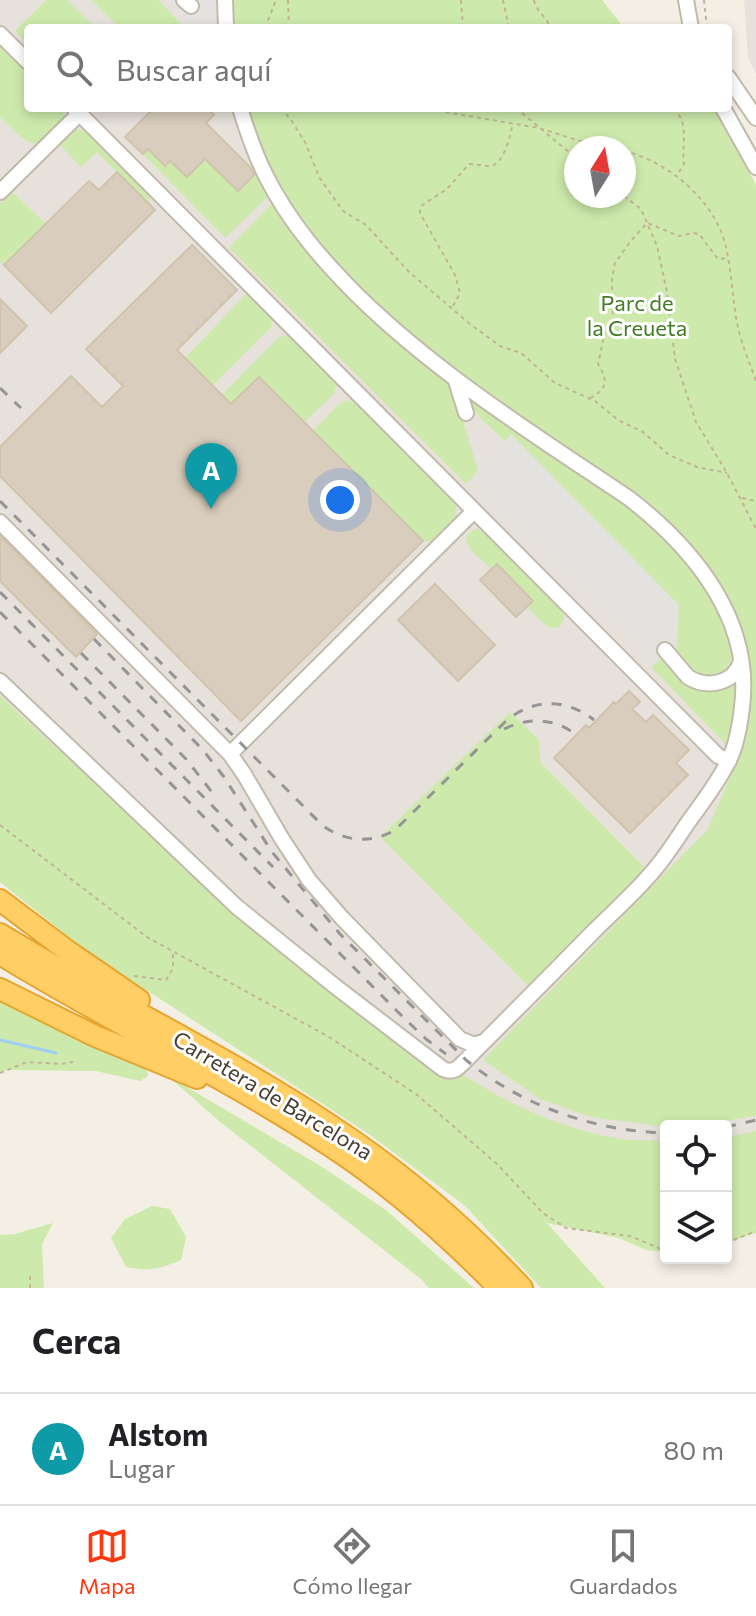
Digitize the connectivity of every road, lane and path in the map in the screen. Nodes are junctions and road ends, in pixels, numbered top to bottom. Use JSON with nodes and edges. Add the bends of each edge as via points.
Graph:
{"nodes":[{"id":1,"x":225,"y":0,"type":"edge"},
{"id":2,"x":276,"y":0,"type":"edge"},
{"id":3,"x":288,"y":0,"type":"edge"},
{"id":4,"x":461,"y":0,"type":"edge"},
{"id":5,"x":503,"y":0,"type":"edge"},
{"id":6,"x":534,"y":0,"type":"edge"},
{"id":7,"x":686,"y":0,"type":"edge"},
{"id":8,"x":704,"y":0,"type":"edge"},
{"id":9,"x":226,"y":24,"type":"edge"},
{"id":10,"x":267,"y":24,"type":"edge"},
{"id":11,"x":289,"y":24,"type":"edge"},
{"id":12,"x":463,"y":24,"type":"edge"},
{"id":13,"x":508,"y":24,"type":"edge"},
{"id":14,"x":549,"y":24,"type":"edge"},
{"id":15,"x":690,"y":24,"type":"edge"},
{"id":16,"x":707,"y":24,"type":"edge"},
{"id":17,"x":0,"y":34,"type":"edge"},
{"id":18,"x":24,"y":58,"type":"edge"},
{"id":19,"x":732,"y":83,"type":"edge"},
{"id":20,"x":75,"y":112,"type":"edge"},
{"id":21,"x":77,"y":112,"type":"edge"},
{"id":22,"x":241,"y":112,"type":"edge"},
{"id":23,"x":284,"y":112,"type":"edge"},
{"id":24,"x":446,"y":112,"type":"edge"},
{"id":25,"x":521,"y":112,"type":"edge"},
{"id":26,"x":676,"y":112,"type":"edge"},
{"id":27,"x":725,"y":112,"type":"edge"},
{"id":28,"x":756,"y":118,"type":"edge"},
{"id":29,"x":513,"y":123,"type":"junction"},
{"id":30,"x":539,"y":128,"type":"junction"},
{"id":31,"x":564,"y":136,"type":"edge"},
{"id":32,"x":564,"y":148,"type":"edge"},
{"id":33,"x":636,"y":154,"type":"edge"},
{"id":34,"x":756,"y":167,"type":"edge"},
{"id":35,"x":676,"y":176,"type":"junction"},
{"id":36,"x":0,"y":192,"type":"edge"},
{"id":37,"x":636,"y":205,"type":"edge"},
{"id":38,"x":647,"y":223,"type":"junction"},
{"id":39,"x":728,"y":258,"type":"junction"},
{"id":40,"x":452,"y":307,"type":"junction"},
{"id":41,"x":456,"y":381,"type":"junction"},
{"id":42,"x":756,"y":381,"type":"edge"},
{"id":43,"x":589,"y":399,"type":"junction"},
{"id":44,"x":466,"y":413,"type":"dead end"},
{"id":45,"x":727,"y":473,"type":"junction"},
{"id":46,"x":740,"y":497,"type":"junction"},
{"id":47,"x":756,"y":501,"type":"edge"},
{"id":48,"x":474,"y":511,"type":"junction"},
{"id":49,"x":0,"y":522,"type":"edge"},
{"id":50,"x":756,"y":529,"type":"edge"},
{"id":51,"x":665,"y":650,"type":"dead end"},
{"id":52,"x":741,"y":661,"type":"junction"},
{"id":53,"x":0,"y":681,"type":"edge"},
{"id":54,"x":230,"y":754,"type":"junction"},
{"id":55,"x":729,"y":761,"type":"junction"},
{"id":56,"x":0,"y":825,"type":"edge"},
{"id":57,"x":0,"y":900,"type":"edge"},
{"id":58,"x":0,"y":934,"type":"edge"},
{"id":59,"x":173,"y":951,"type":"junction"},
{"id":60,"x":0,"y":954,"type":"edge"},
{"id":61,"x":128,"y":975,"type":"dead end"},
{"id":62,"x":0,"y":989,"type":"edge"},
{"id":63,"x":485,"y":1041,"type":"junction"},
{"id":64,"x":73,"y":1062,"type":"dead end"},
{"id":65,"x":0,"y":1073,"type":"edge"},
{"id":66,"x":251,"y":1077,"type":"junction"},
{"id":67,"x":254,"y":1099,"type":"junction"},
{"id":68,"x":756,"y":1231,"type":"edge"},
{"id":69,"x":732,"y":1241,"type":"edge"},
{"id":70,"x":660,"y":1248,"type":"edge"},
{"id":71,"x":30,"y":1275,"type":"dead end"},
{"id":72,"x":30,"y":1288,"type":"edge"},
{"id":73,"x":499,"y":1288,"type":"edge"},
{"id":74,"x":522,"y":1288,"type":"edge"}],
"edges":[{"from":1,"to":9,"type":"street"},
{"from":2,"to":10,"type":"path"},
{"from":3,"to":11,"type":"path"},
{"from":4,"to":12,"type":"path"},
{"from":5,"to":13,"type":"path"},
{"from":6,"to":14,"type":"path"},
{"from":7,"to":15,"type":"street"},
{"from":8,"to":16,"type":"path"},
{"from":17,"to":18,"type":"street"},
{"from":19,"to":28,"type":"street"},
{"from":20,"to":36,"type":"street"},
{"from":21,"to":48,"type":"street"},
{"from":22,"to":41,"type":"street","via":[[265,176],[311,246],[393,330]]},
{"from":23,"to":40,"type":"path","via":[[343,211],[366,225],[408,271]]},
{"from":24,"to":29,"type":"path"},
{"from":25,"to":30,"type":"path"},
{"from":26,"to":35,"type":"path","via":[[682,121],[684,164]]},
{"from":27,"to":34,"type":"street"},
{"from":29,"to":30,"type":"path"},
{"from":29,"to":40,"type":"path","via":[[496,165],[469,164],[447,189],[421,206],[455,275],[460,293]]},
{"from":30,"to":31,"type":"path"},
{"from":30,"to":32,"type":"path"},
{"from":33,"to":35,"type":"path"},
{"from":35,"to":39,"type":"path","via":[[707,207]]},
{"from":37,"to":38,"type":"path"},
{"from":38,"to":39,"type":"path","via":[[679,236],[699,234],[713,255]]},
{"from":38,"to":43,"type":"path","via":[[615,263],[613,323],[605,332],[598,364],[605,385]]},
{"from":38,"to":45,"type":"path","via":[[667,292],[675,359],[696,422]]},
{"from":39,"to":42,"type":"path","via":[[736,320]]},
{"from":40,"to":43,"type":"path","via":[[555,383]]},
{"from":41,"to":44,"type":"street"},
{"from":41,"to":52,"type":"street","via":[[669,531],[718,593]]},
{"from":43,"to":45,"type":"path","via":[[669,455]]},
{"from":45,"to":46,"type":"path"},
{"from":46,"to":47,"type":"path"},
{"from":46,"to":50,"type":"path"},
{"from":48,"to":54,"type":"street"},
{"from":48,"to":55,"type":"street","via":[[718,756]]},
{"from":49,"to":54,"type":"street"},
{"from":51,"to":52,"type":"street","via":[[692,681],[708,684],[734,675]]},
{"from":52,"to":55,"type":"street","via":[[743,699]]},
{"from":53,"to":63,"type":"street","via":[[237,907],[443,1069],[455,1071]]},
{"from":54,"to":63,"type":"street","via":[[295,861],[327,901],[460,1039],[474,1045]]},
{"from":55,"to":63,"type":"street","via":[[653,871]]},
{"from":56,"to":59,"type":"path","via":[[106,908]]},
{"from":57,"to":66,"type":"highway"},
{"from":58,"to":66,"type":"highway","name":"Carretera de Barcelona"},
{"from":59,"to":61,"type":"path","via":[[173,969],[166,980]]},
{"from":59,"to":70,"type":"path","via":[[329,1037],[416,1094],[497,1164],[543,1213],[566,1228],[630,1236]]},
{"from":60,"to":67,"type":"highway","name":"Carretera de Barcelona"},
{"from":62,"to":67,"type":"highway","via":[[132,1052]]},
{"from":64,"to":65,"type":"path","via":[[27,1062]]},
{"from":66,"to":74,"type":"highway","name":"Carretera de Barcelona","via":[[397,1173]]},
{"from":67,"to":73,"type":"highway","name":"Carretera de Barcelona","via":[[386,1186]]},
{"from":68,"to":69,"type":"path"},
{"from":71,"to":72,"type":"path"}]}
